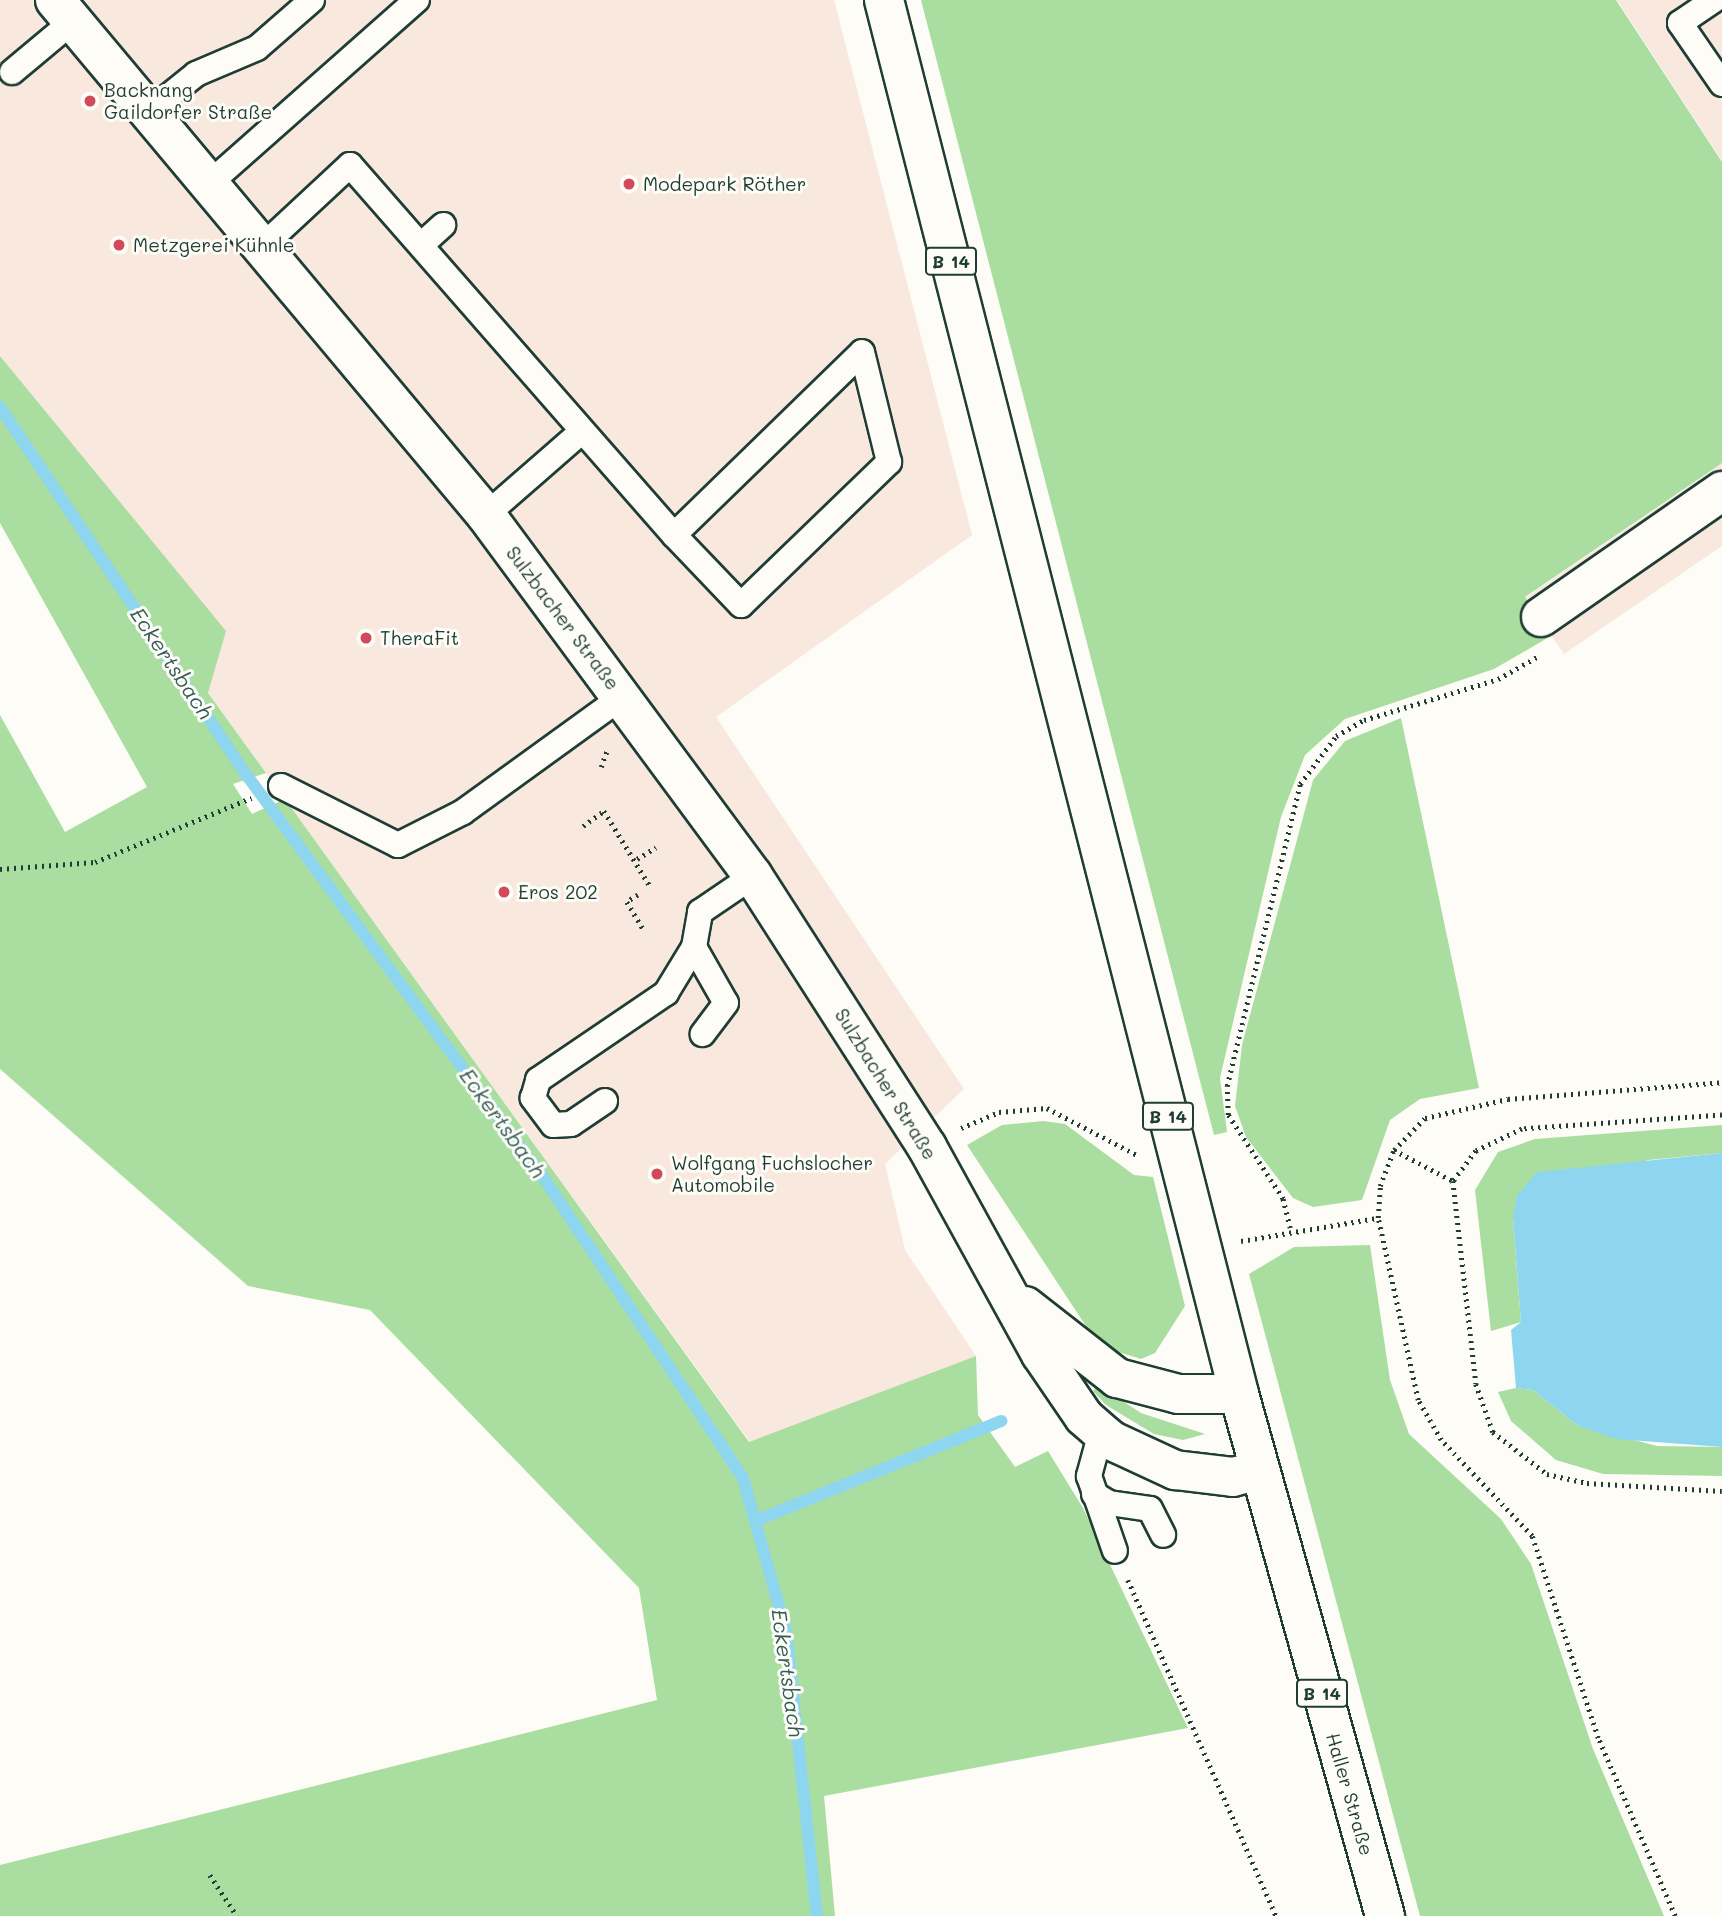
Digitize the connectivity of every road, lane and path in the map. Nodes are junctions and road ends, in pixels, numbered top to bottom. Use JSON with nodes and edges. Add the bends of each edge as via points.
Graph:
{"nodes":[{"id":1,"x":417,"y":0,"type":"edge"},
{"id":2,"x":884,"y":0,"type":"edge"},
{"id":3,"x":1714,"y":0,"type":"edge"},
{"id":4,"x":298,"y":4,"type":"edge"},
{"id":5,"x":64,"y":11,"type":"edge"},
{"id":6,"x":12,"y":72,"type":"dead end"},
{"id":7,"x":1722,"y":83,"type":"edge"},
{"id":8,"x":150,"y":111,"type":"junction"},
{"id":9,"x":211,"y":182,"type":"junction"},
{"id":10,"x":443,"y":225,"type":"dead end"},
{"id":11,"x":264,"y":244,"type":"junction"},
{"id":12,"x":421,"y":245,"type":"junction"},
{"id":13,"x":579,"y":432,"type":"dead end"},
{"id":14,"x":1722,"y":491,"type":"edge"},
{"id":15,"x":486,"y":515,"type":"junction"},
{"id":16,"x":674,"y":535,"type":"junction"},
{"id":17,"x":1541,"y":617,"type":"joint"},
{"id":18,"x":622,"y":697,"type":"junction"},
{"id":19,"x":281,"y":786,"type":"dead end"},
{"id":20,"x":239,"y":803,"type":"dead end"},
{"id":21,"x":583,"y":826,"type":"dead end"},
{"id":22,"x":656,"y":847,"type":"dead end"},
{"id":23,"x":637,"y":859,"type":"junction"},
{"id":24,"x":0,"y":869,"type":"edge"},
{"id":25,"x":753,"y":876,"type":"junction"},
{"id":26,"x":650,"y":886,"type":"dead end"},
{"id":27,"x":638,"y":895,"type":"dead end"},
{"id":28,"x":643,"y":929,"type":"dead end"},
{"id":29,"x":694,"y":947,"type":"junction"},
{"id":30,"x":703,"y":1034,"type":"dead end"},
{"id":31,"x":1722,"y":1082,"type":"edge"},
{"id":32,"x":605,"y":1101,"type":"dead end"},
{"id":33,"x":1722,"y":1115,"type":"edge"},
{"id":34,"x":956,"y":1130,"type":"dead end"},
{"id":35,"x":1394,"y":1150,"type":"junction"},
{"id":36,"x":1147,"y":1158,"type":"dead end"},
{"id":37,"x":1453,"y":1181,"type":"junction"},
{"id":38,"x":1378,"y":1218,"type":"junction"},
{"id":39,"x":1290,"y":1228,"type":"junction"},
{"id":40,"x":1204,"y":1252,"type":"junction"},
{"id":41,"x":1002,"y":1287,"type":"junction"},
{"id":42,"x":1239,"y":1395,"type":"junction"},
{"id":43,"x":1101,"y":1432,"type":"junction"},
{"id":44,"x":1259,"y":1470,"type":"junction"},
{"id":45,"x":1722,"y":1490,"type":"edge"},
{"id":46,"x":1094,"y":1494,"type":"junction"},
{"id":47,"x":1163,"y":1535,"type":"dead end"},
{"id":48,"x":1115,"y":1550,"type":"joint"},
{"id":49,"x":209,"y":1875,"type":"dead end"},
{"id":50,"x":237,"y":1916,"type":"edge"},
{"id":51,"x":1276,"y":1916,"type":"edge"},
{"id":52,"x":1385,"y":1916,"type":"edge"},
{"id":53,"x":1675,"y":1916,"type":"edge"}],
"edges":[{"from":1,"to":9,"type":"lane"},
{"from":2,"to":40,"type":"street","number":"B 14"},
{"from":3,"to":7,"type":"lane","via":[[1680,23]]},
{"from":4,"to":8,"type":"lane","via":[[257,47],[196,74]]},
{"from":5,"to":6,"type":"lane"},
{"from":5,"to":8,"type":"street","name":"Sulzbacher Straße"},
{"from":8,"to":9,"type":"street","name":"Sulzbacher Straße"},
{"from":9,"to":11,"type":"street","name":"Sulzbacher Straße"},
{"from":10,"to":12,"type":"lane"},
{"from":11,"to":12,"type":"lane","via":[[350,165]]},
{"from":11,"to":15,"type":"street","name":"Sulzbacher Straße"},
{"from":12,"to":16,"type":"lane"},
{"from":13,"to":15,"type":"lane"},
{"from":14,"to":17,"type":"street"},
{"from":15,"to":18,"type":"street","name":"Sulzbacher Straße"},
{"from":16,"to":16,"type":"lane","via":[[741,605],[869,481],[889,461],[862,352]]},
{"from":17,"to":39,"type":"path","via":[[1561,642],[1498,679],[1364,720],[1336,736],[1300,784],[1227,1086],[1228,1115],[1283,1199]]},
{"from":18,"to":19,"type":"lane","via":[[463,812],[398,845]]},
{"from":18,"to":25,"type":"street","name":"Sulzbacher Straße"},
{"from":20,"to":24,"type":"path","via":[[95,862]]},
{"from":21,"to":23,"type":"path","via":[[604,811]]},
{"from":22,"to":23,"type":"path"},
{"from":23,"to":26,"type":"path"},
{"from":25,"to":29,"type":"lane","via":[[700,912]]},
{"from":25,"to":41,"type":"street","name":"Sulzbacher Straße","via":[[927,1147]]},
{"from":27,"to":28,"type":"path","via":[[627,902]]},
{"from":29,"to":30,"type":"lane","via":[[726,1003]]},
{"from":29,"to":32,"type":"lane","via":[[666,993],[538,1080],[533,1098],[553,1125],[571,1124]]},
{"from":31,"to":35,"type":"path","via":[[1460,1106],[1425,1118]]},
{"from":33,"to":37,"type":"path","via":[[1522,1129],[1476,1151]]},
{"from":34,"to":36,"type":"path","via":[[999,1111],[1046,1108]]},
{"from":35,"to":37,"type":"path"},
{"from":35,"to":38,"type":"path","via":[[1380,1186]]},
{"from":37,"to":45,"type":"path","via":[[1476,1384],[1493,1432],[1547,1474],[1587,1483]]},
{"from":38,"to":39,"type":"path"},
{"from":38,"to":53,"type":"path","via":[[1418,1400],[1441,1440],[1532,1536],[1598,1738]]},
{"from":39,"to":40,"type":"path"},
{"from":40,"to":42,"type":"street","number":"B 14"},
{"from":41,"to":42,"type":"street","via":[[1117,1378],[1178,1394]]},
{"from":41,"to":43,"type":"street","name":"Sulzbacher Straße","via":[[1067,1394]]},
{"from":42,"to":44,"type":"street","number":"B 14"},
{"from":43,"to":44,"type":"street","via":[[1175,1470],[1233,1477]]},
{"from":43,"to":46,"type":"lane","via":[[1088,1462]]},
{"from":44,"to":52,"type":"street","name":"Haller Straße","number":"B 14"},
{"from":46,"to":47,"type":"lane","via":[[1109,1503],[1150,1509]]},
{"from":46,"to":48,"type":"lane"},
{"from":48,"to":51,"type":"path"},
{"from":49,"to":50,"type":"path"}]}
